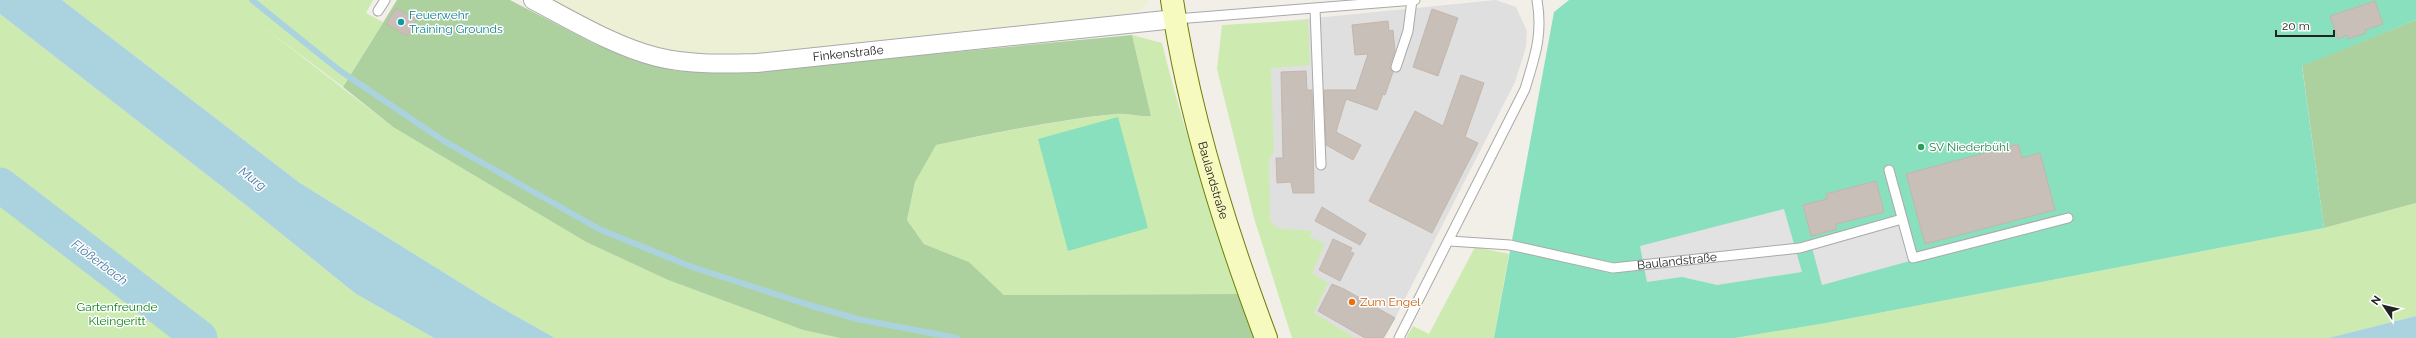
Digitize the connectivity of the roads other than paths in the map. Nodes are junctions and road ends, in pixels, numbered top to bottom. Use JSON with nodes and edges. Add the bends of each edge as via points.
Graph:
{"nodes":[{"id":1,"x":385,"y":0,"type":"edge"},
{"id":2,"x":533,"y":0,"type":"edge"},
{"id":3,"x":1412,"y":0,"type":"edge"},
{"id":4,"x":1415,"y":0,"type":"edge"},
{"id":5,"x":1537,"y":0,"type":"edge"},
{"id":6,"x":1173,"y":9,"type":"edge"},
{"id":7,"x":1315,"y":9,"type":"junction"},
{"id":8,"x":378,"y":11,"type":"dead end"},
{"id":9,"x":1396,"y":67,"type":"dead end"},
{"id":10,"x":1321,"y":165,"type":"dead end"},
{"id":11,"x":1889,"y":170,"type":"dead end"},
{"id":12,"x":2068,"y":218,"type":"dead end"},
{"id":13,"x":1902,"y":219,"type":"junction"},
{"id":14,"x":1450,"y":241,"type":"junction"},
{"id":15,"x":1266,"y":338,"type":"edge"},
{"id":16,"x":1399,"y":338,"type":"edge"}],
"edges":[{"from":1,"to":8,"type":"lane"},
{"from":2,"to":6,"type":"street","name":"Finkenstraße","via":[[631,48],[657,57],[705,64],[757,63]]},
{"from":3,"to":4,"type":"lane"},
{"from":3,"to":7,"type":"lane"},
{"from":3,"to":9,"type":"lane","via":[[1408,31]]},
{"from":5,"to":14,"type":"lane","via":[[1541,22],[1536,54],[1525,89]]},
{"from":6,"to":7,"type":"lane"},
{"from":6,"to":15,"type":"street","name":"Baulandstraße","via":[[1190,93],[1209,164]]},
{"from":7,"to":10,"type":"lane"},
{"from":11,"to":13,"type":"lane"},
{"from":12,"to":13,"type":"lane","via":[[1912,258]]},
{"from":13,"to":14,"type":"lane","name":"Baulandstraße","via":[[1800,248],[1614,268],[1510,245]]},
{"from":14,"to":16,"type":"lane"}]}
